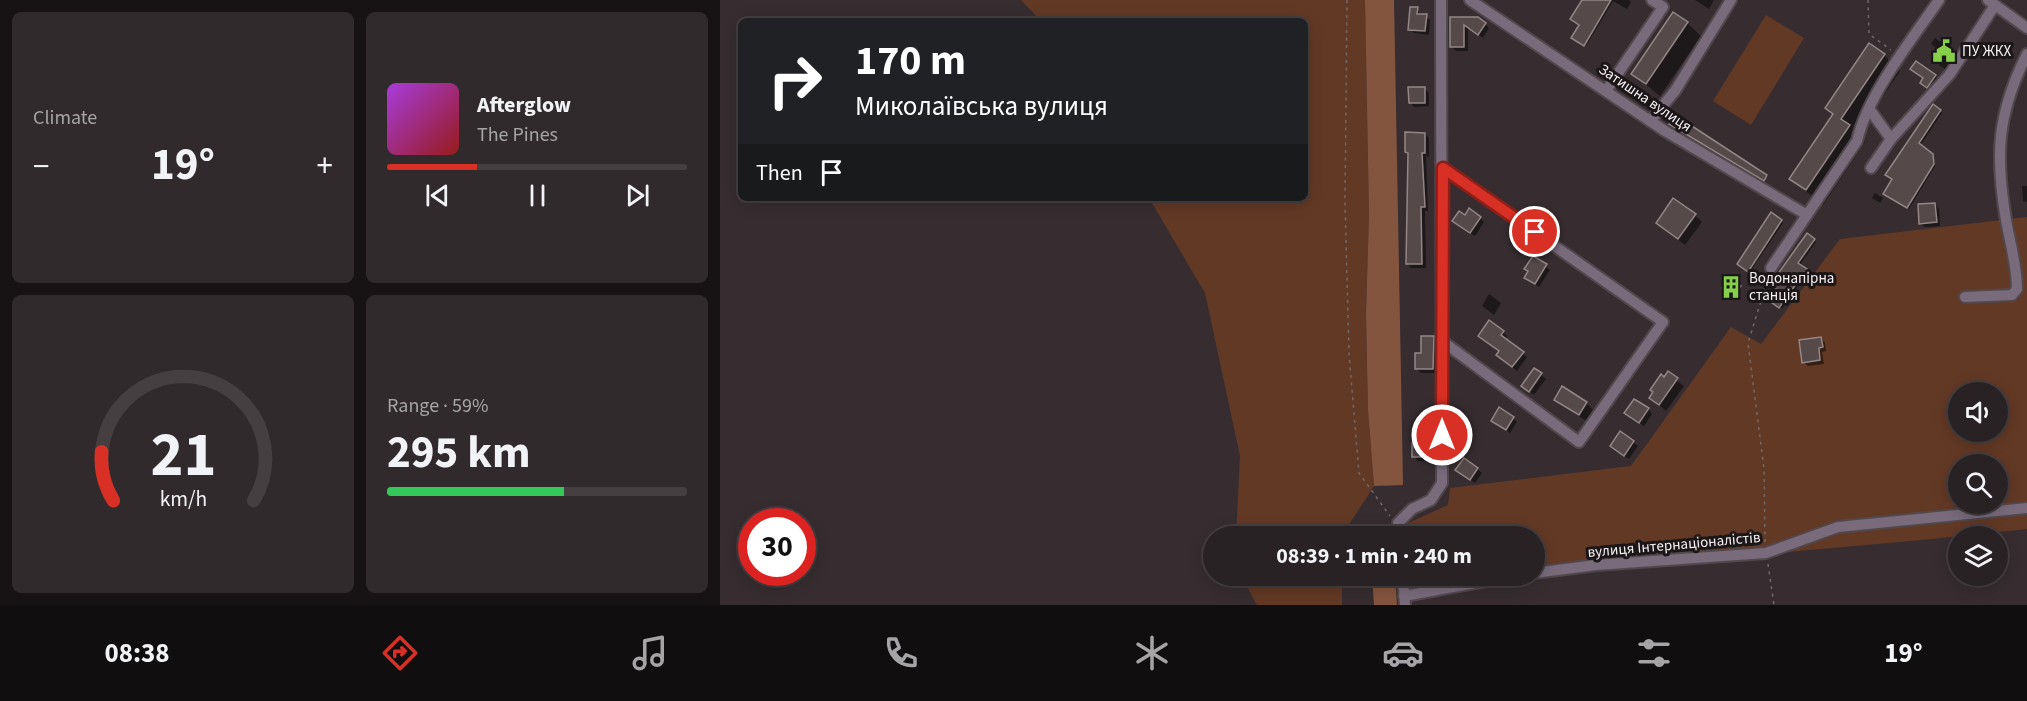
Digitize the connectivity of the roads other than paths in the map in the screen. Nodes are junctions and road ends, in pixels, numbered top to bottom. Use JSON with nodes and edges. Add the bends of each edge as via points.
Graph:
{"nodes":[{"id":1,"x":1441,"y":0,"type":"edge"},
{"id":2,"x":1470,"y":0,"type":"edge"},
{"id":3,"x":1652,"y":0,"type":"edge"},
{"id":4,"x":1731,"y":0,"type":"edge"},
{"id":5,"x":1939,"y":0,"type":"edge"},
{"id":6,"x":1991,"y":2,"type":"edge"},
{"id":7,"x":2027,"y":28,"type":"edge"},
{"id":8,"x":2027,"y":54,"type":"edge"},
{"id":9,"x":1606,"y":91,"type":"junction"},
{"id":10,"x":1870,"y":110,"type":"junction"},
{"id":11,"x":1650,"y":121,"type":"junction"},
{"id":12,"x":1891,"y":140,"type":"junction"},
{"id":13,"x":1443,"y":168,"type":"junction"},
{"id":14,"x":1871,"y":168,"type":"dead end"},
{"id":15,"x":1807,"y":215,"type":"junction"},
{"id":16,"x":1771,"y":268,"type":"road end"},
{"id":17,"x":1965,"y":297,"type":"dead end"},
{"id":18,"x":1442,"y":341,"type":"junction"},
{"id":19,"x":2027,"y":508,"type":"edge"},
{"id":20,"x":1398,"y":526,"type":"edge"},
{"id":21,"x":1545,"y":572,"type":"edge"},
{"id":22,"x":1404,"y":586,"type":"edge"},
{"id":23,"x":1469,"y":586,"type":"edge"},
{"id":24,"x":1405,"y":601,"type":"edge"}],
"edges":[{"from":1,"to":13,"type":"street"},
{"from":2,"to":9,"type":"street","name":"Затишна вулиця"},
{"from":3,"to":9,"type":"street","via":[[1663,8]]},
{"from":4,"to":11,"type":"street","via":[[1675,91]]},
{"from":5,"to":10,"type":"street","via":[[1890,70]]},
{"from":6,"to":7,"type":"street"},
{"from":6,"to":12,"type":"street","via":[[1950,74]]},
{"from":8,"to":17,"type":"street","via":[[2011,86],[1999,138],[2017,289],[2012,295]]},
{"from":9,"to":11,"type":"street","name":"Затишна вулиця"},
{"from":10,"to":12,"type":"street"},
{"from":10,"to":15,"type":"street","via":[[1857,141]]},
{"from":11,"to":15,"type":"street","name":"Затишна вулиця"},
{"from":12,"to":14,"type":"street"},
{"from":13,"to":18,"type":"street"},
{"from":13,"to":18,"type":"street","via":[[1663,322],[1579,441]]},
{"from":15,"to":16,"type":"street"},
{"from":18,"to":20,"type":"street","via":[[1442,483],[1431,500],[1412,508]]},
{"from":19,"to":21,"type":"street","name":"вулиця Інтернаціоналістів","via":[[1838,527],[1766,553]]},
{"from":22,"to":24,"type":"street"},
{"from":23,"to":24,"type":"street"}]}
